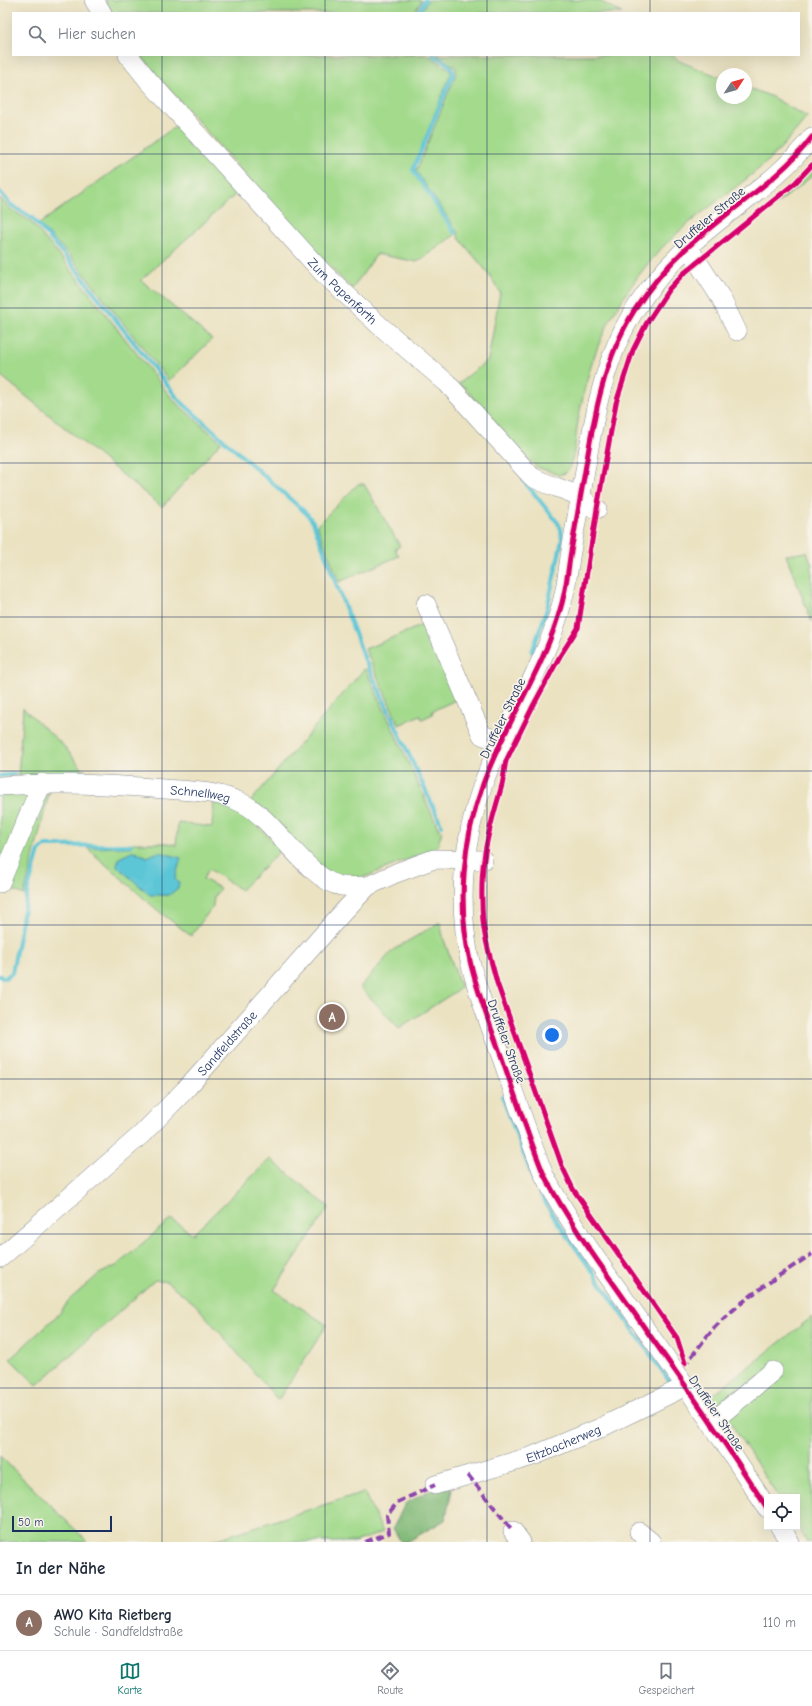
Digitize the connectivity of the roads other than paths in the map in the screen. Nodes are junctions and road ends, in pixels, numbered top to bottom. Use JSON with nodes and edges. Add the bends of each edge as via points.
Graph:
{"nodes":[{"id":1,"x":94,"y":0,"type":"edge"},
{"id":2,"x":101,"y":12,"type":"edge"},
{"id":3,"x":129,"y":56,"type":"edge"},
{"id":4,"x":812,"y":137,"type":"edge"},
{"id":5,"x":688,"y":247,"type":"junction"},
{"id":6,"x":738,"y":331,"type":"dead end"},
{"id":7,"x":581,"y":497,"type":"junction"},
{"id":8,"x":597,"y":508,"type":"dead end"},
{"id":9,"x":426,"y":604,"type":"dead end"},
{"id":10,"x":501,"y":742,"type":"junction"},
{"id":11,"x":42,"y":783,"type":"junction"},
{"id":12,"x":0,"y":786,"type":"edge"},
{"id":13,"x":474,"y":860,"type":"junction"},
{"id":14,"x":0,"y":884,"type":"edge"},
{"id":15,"x":368,"y":886,"type":"junction"},
{"id":16,"x":0,"y":1258,"type":"edge"},
{"id":17,"x":774,"y":1371,"type":"dead end"},
{"id":18,"x":686,"y":1386,"type":"junction"},
{"id":19,"x":711,"y":1422,"type":"junction"},
{"id":20,"x":435,"y":1485,"type":"dead end"},
{"id":21,"x":764,"y":1503,"type":"edge"},
{"id":22,"x":782,"y":1530,"type":"edge"},
{"id":23,"x":790,"y":1542,"type":"edge"}],
"edges":[{"from":1,"to":2,"type":"street"},
{"from":3,"to":7,"type":"street","name":"Zum Papenforth","via":[[322,273],[447,383],[532,477]]},
{"from":4,"to":5,"type":"street","name":"Druffeler Straße","via":[[799,154],[763,187]]},
{"from":5,"to":6,"type":"street"},
{"from":5,"to":7,"type":"street","name":"Druffeler Straße","via":[[645,294],[613,354],[591,433]]},
{"from":7,"to":8,"type":"street","name":"Zum Papenforth","via":[[590,507]]},
{"from":7,"to":10,"type":"street","name":"Druffeler Straße","via":[[562,601],[548,647]]},
{"from":9,"to":10,"type":"street","via":[[482,735]]},
{"from":10,"to":13,"type":"street","name":"Druffeler Straße","via":[[483,783],[472,820]]},
{"from":11,"to":12,"type":"street","name":"Schnellweg"},
{"from":11,"to":14,"type":"street"},
{"from":11,"to":15,"type":"street","name":"Schnellweg","via":[[115,784],[228,797],[246,805],[259,815],[320,876],[340,886]]},
{"from":13,"to":15,"type":"street","name":"Sandfeldstraße","via":[[434,859]]},
{"from":13,"to":18,"type":"street","name":"Druffeler Straße","via":[[463,892],[470,962],[478,992],[544,1175],[580,1235]]},
{"from":15,"to":16,"type":"street","name":"Sandfeldstraße","via":[[185,1090],[142,1134]]},
{"from":17,"to":19,"type":"street"},
{"from":18,"to":19,"type":"street","name":"Druffeler Straße"},
{"from":18,"to":20,"type":"street","name":"Eltzbacherweg","via":[[600,1428],[533,1456]]},
{"from":19,"to":21,"type":"street","name":"Druffeler Straße"},
{"from":22,"to":23,"type":"street"}]}
